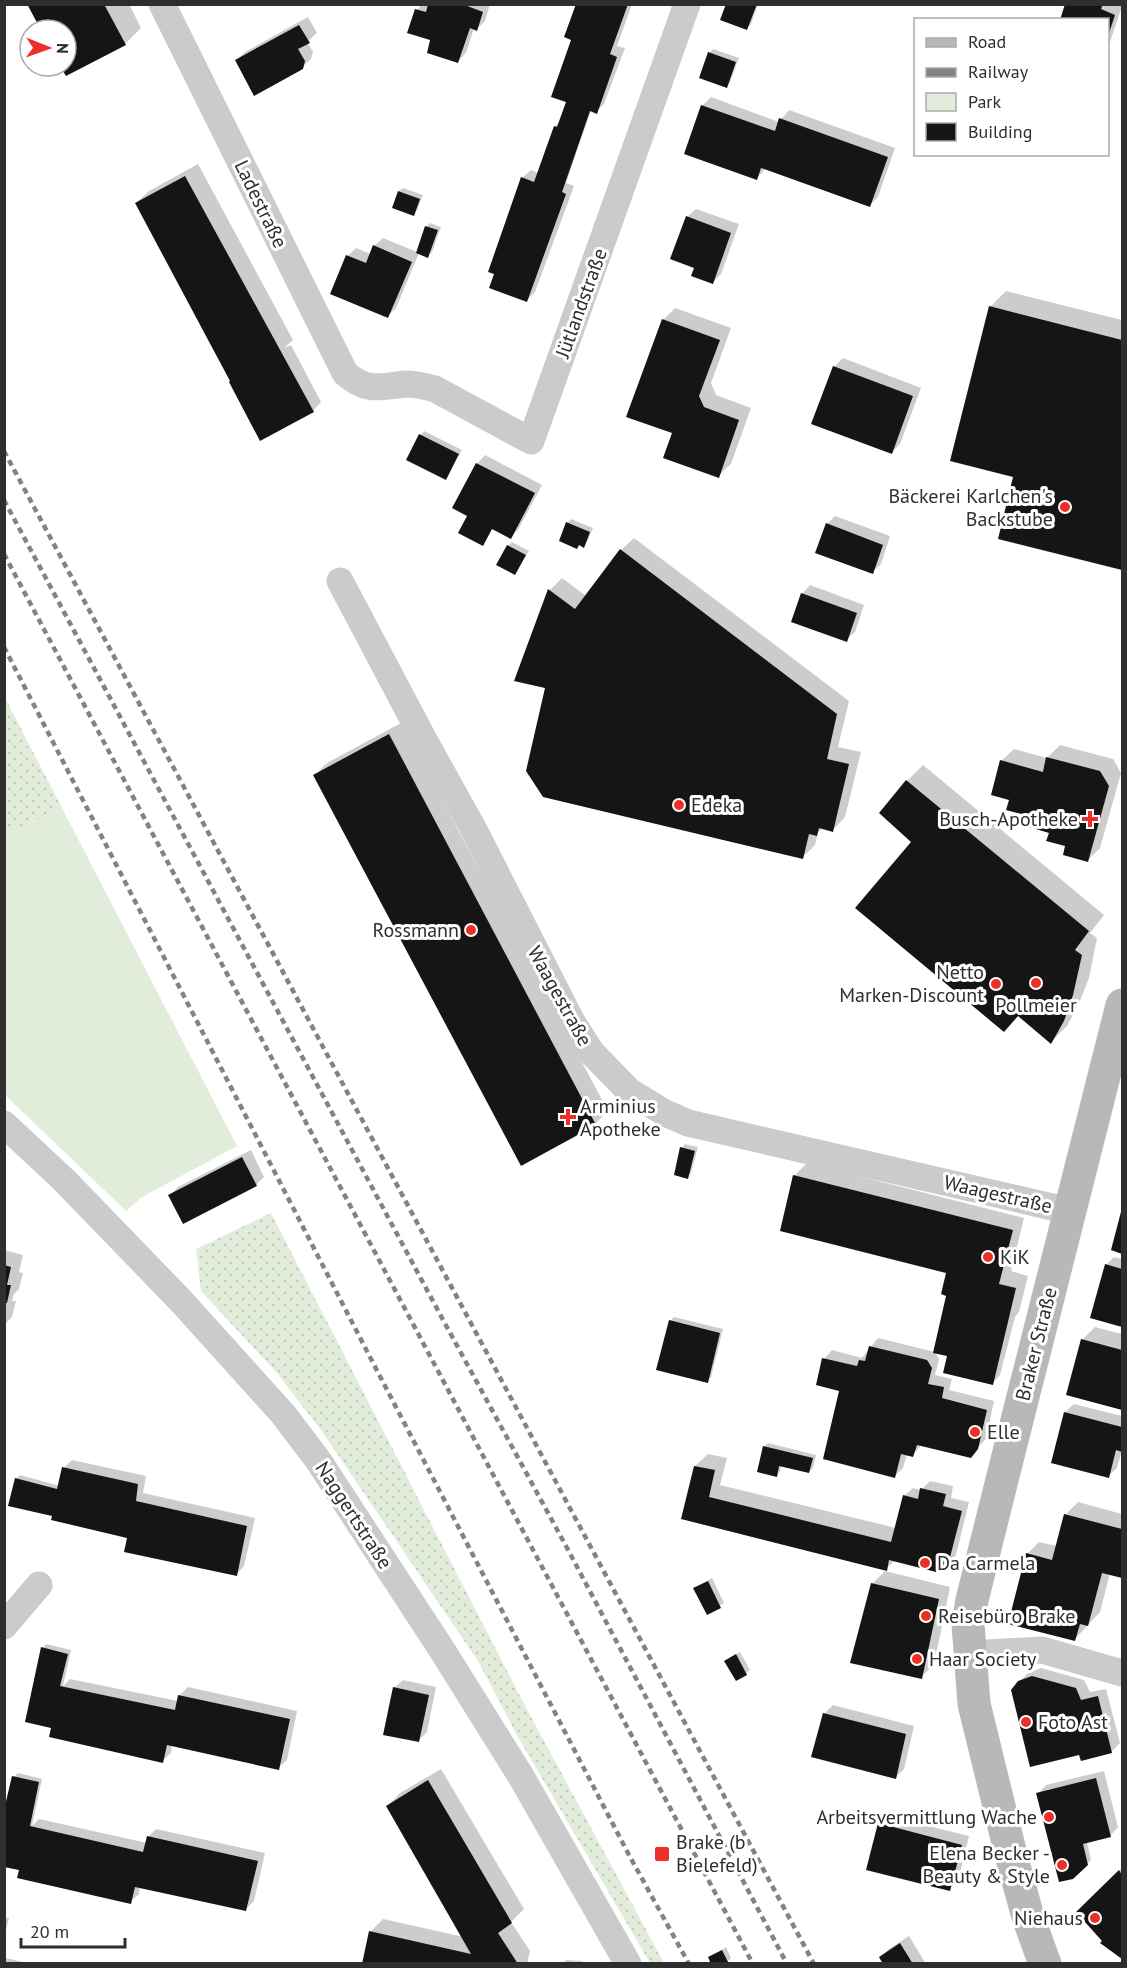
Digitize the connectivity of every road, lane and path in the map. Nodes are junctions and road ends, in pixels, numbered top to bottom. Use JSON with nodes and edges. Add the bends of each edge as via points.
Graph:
{"nodes":[{"id":1,"x":162,"y":4,"type":"edge"},
{"id":2,"x":687,"y":4,"type":"edge"},
{"id":3,"x":375,"y":387,"type":"joint"},
{"id":4,"x":340,"y":581,"type":"dead end"},
{"id":5,"x":1122,"y":1005,"type":"edge"},
{"id":6,"x":4,"y":1124,"type":"edge"},
{"id":7,"x":1070,"y":1210,"type":"junction"},
{"id":8,"x":39,"y":1584,"type":"dead end"},
{"id":9,"x":4,"y":1626,"type":"edge"},
{"id":10,"x":969,"y":1654,"type":"junction"},
{"id":11,"x":1122,"y":1673,"type":"edge"},
{"id":12,"x":628,"y":1964,"type":"edge"},
{"id":13,"x":1045,"y":1964,"type":"edge"}],
"edges":[{"from":1,"to":3,"type":"street","name":"Ladestraße","via":[[345,373],[356,383]]},
{"from":2,"to":3,"type":"street","name":"Jütlandstraße","via":[[531,441],[435,389],[406,384]]},
{"from":4,"to":7,"type":"street","name":"Waagestraße","via":[[572,1022],[592,1053],[629,1091],[688,1123]]},
{"from":5,"to":7,"type":"main road","name":"Braker Straße"},
{"from":6,"to":12,"type":"street","name":"Naggertstraße","via":[[182,1302],[283,1414],[318,1460],[522,1778]]},
{"from":7,"to":10,"type":"main road","name":"Braker Straße","via":[[972,1600]]},
{"from":8,"to":9,"type":"street"},
{"from":10,"to":11,"type":"street","via":[[1042,1650]]},
{"from":10,"to":13,"type":"main road","name":"Braker Straße","via":[[974,1704],[1011,1855]]}]}
